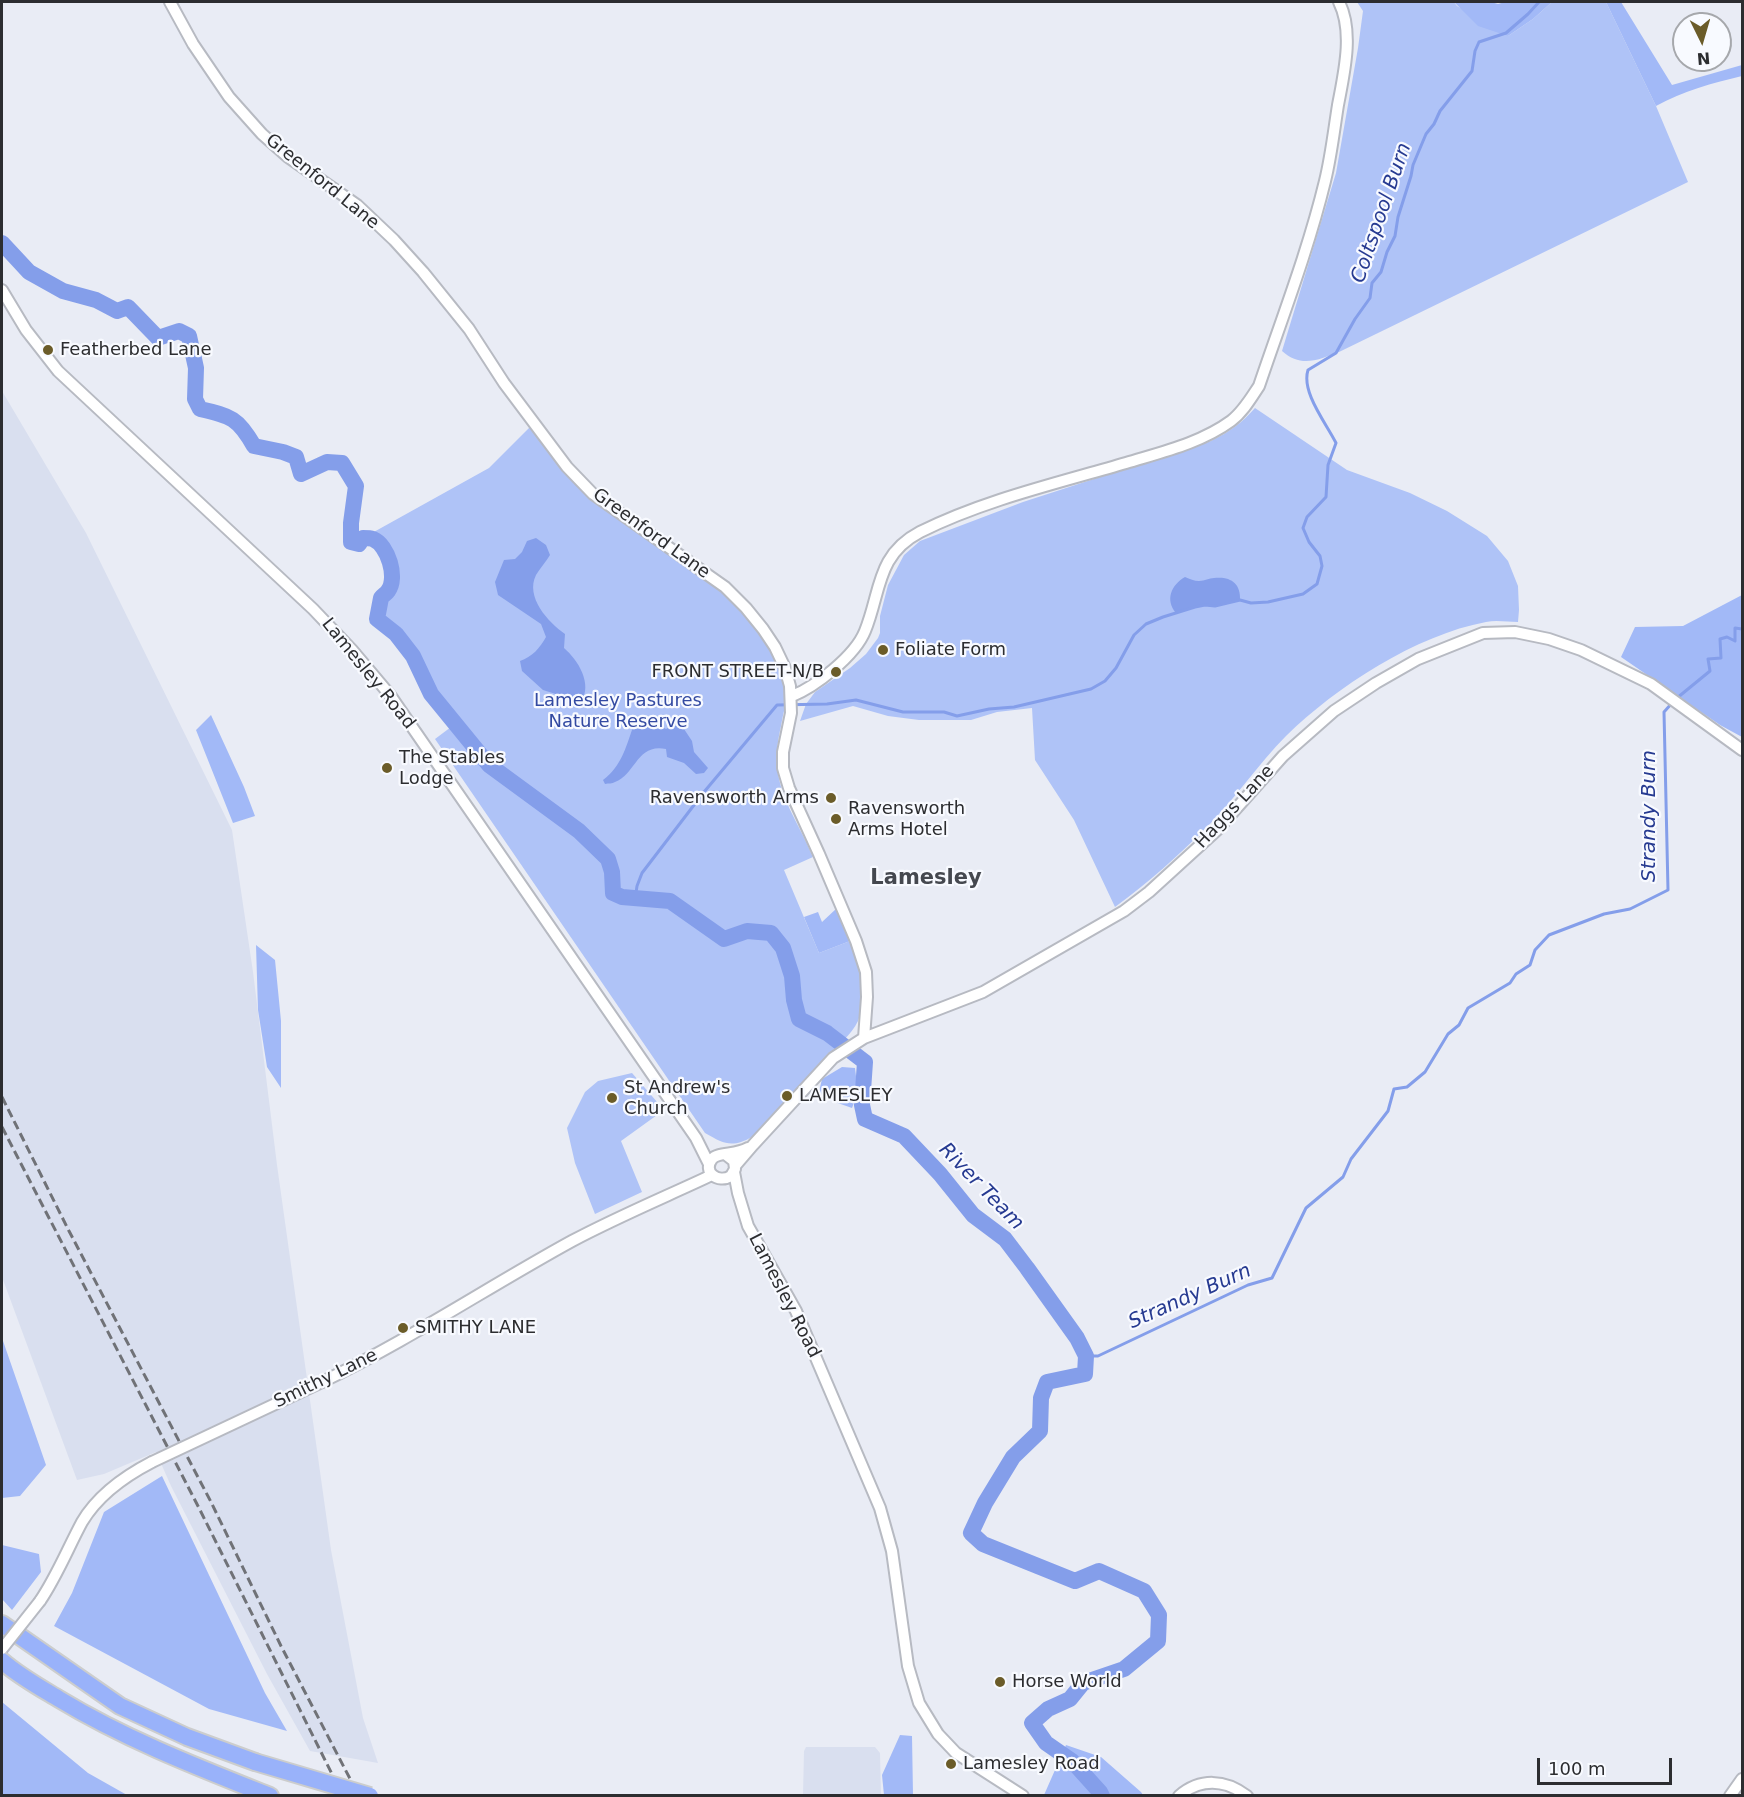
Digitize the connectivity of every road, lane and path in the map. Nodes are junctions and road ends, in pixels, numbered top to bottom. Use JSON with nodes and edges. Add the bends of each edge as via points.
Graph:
{"nodes":[{"id":1,"x":170,"y":2,"type":"edge"},
{"id":2,"x":1339,"y":2,"type":"edge"},
{"id":3,"x":2,"y":290,"type":"edge"},
{"id":4,"x":792,"y":696,"type":"junction"},
{"id":5,"x":1743,"y":750,"type":"edge"},
{"id":6,"x":862,"y":1040,"type":"junction"},
{"id":7,"x":696,"y":1138,"type":"junction"},
{"id":8,"x":753,"y":1144,"type":"junction"},
{"id":9,"x":723,"y":1154,"type":"junction"},
{"id":10,"x":711,"y":1169,"type":"junction"},
{"id":11,"x":735,"y":1169,"type":"junction"},
{"id":12,"x":724,"y":1180,"type":"junction"},
{"id":13,"x":740,"y":1201,"type":"junction"},
{"id":14,"x":2,"y":1624,"type":"edge"},
{"id":15,"x":2,"y":1649,"type":"edge"},
{"id":16,"x":2,"y":1661,"type":"edge"},
{"id":17,"x":1743,"y":1779,"type":"edge"},
{"id":18,"x":270,"y":1796,"type":"edge"},
{"id":19,"x":370,"y":1796,"type":"edge"},
{"id":20,"x":1023,"y":1796,"type":"edge"},
{"id":21,"x":1179,"y":1796,"type":"edge"},
{"id":22,"x":1247,"y":1796,"type":"edge"},
{"id":23,"x":1730,"y":1796,"type":"edge"}],
"edges":[{"from":1,"to":4,"type":"street","name":"Greenford Lane","via":[[192,44],[229,97],[262,134],[357,205],[423,272],[469,329],[567,467],[593,494],[724,587],[746,608],[775,647]]},
{"from":2,"to":4,"type":"street","via":[[1346,36],[1345,66],[1326,180],[1259,386],[1250,401],[1233,420],[1209,435],[1003,500],[918,533],[886,563],[864,633],[845,659]]},
{"from":3,"to":7,"type":"street","name":"Lamesley Road","via":[[26,330],[58,370],[313,609],[390,695]]},
{"from":4,"to":6,"type":"street","name":"Greenford Lane","via":[[783,768],[863,961],[867,997]]},
{"from":5,"to":6,"type":"street","name":"Haggs Lane","via":[[1651,684],[1581,650],[1515,632],[1484,633],[1418,659],[1334,711],[1283,756],[1217,830],[1124,911],[983,993]]},
{"from":6,"to":8,"type":"street","name":"Haggs Lane","via":[[834,1058]]},
{"from":7,"to":9,"type":"street","name":"Lamesley Road"},
{"from":7,"to":10,"type":"street","name":"Lamesley Road"},
{"from":8,"to":9,"type":"street","name":"Haggs Lane","via":[[740,1153]]},
{"from":8,"to":11,"type":"street","name":"Haggs Lane"},
{"from":9,"to":10,"type":"street","via":[[712,1159]]},
{"from":9,"to":11,"type":"street","via":[[732,1158]]},
{"from":10,"to":12,"type":"street","via":[[716,1178]]},
{"from":10,"to":15,"type":"street","name":"Smithy Lane","bridge":true,"via":[[574,1240],[402,1341],[126,1477],[95,1504],[40,1601]]},
{"from":11,"to":12,"type":"street"},
{"from":11,"to":13,"type":"street","name":"Lamesley Road"},
{"from":12,"to":13,"type":"street","name":"Lamesley Road"},
{"from":13,"to":20,"type":"street","name":"Lamesley Road","via":[[753,1236],[802,1324],[880,1508],[892,1551],[908,1666],[919,1703],[938,1734],[956,1753]]},
{"from":14,"to":19,"type":"highway","bridge":true,"via":[[120,1706],[255,1762]]},
{"from":16,"to":18,"type":"highway","via":[[91,1718],[179,1760]]},
{"from":17,"to":23,"type":"street"},
{"from":21,"to":22,"type":"street","via":[[1190,1787],[1212,1782],[1234,1787]]}]}
